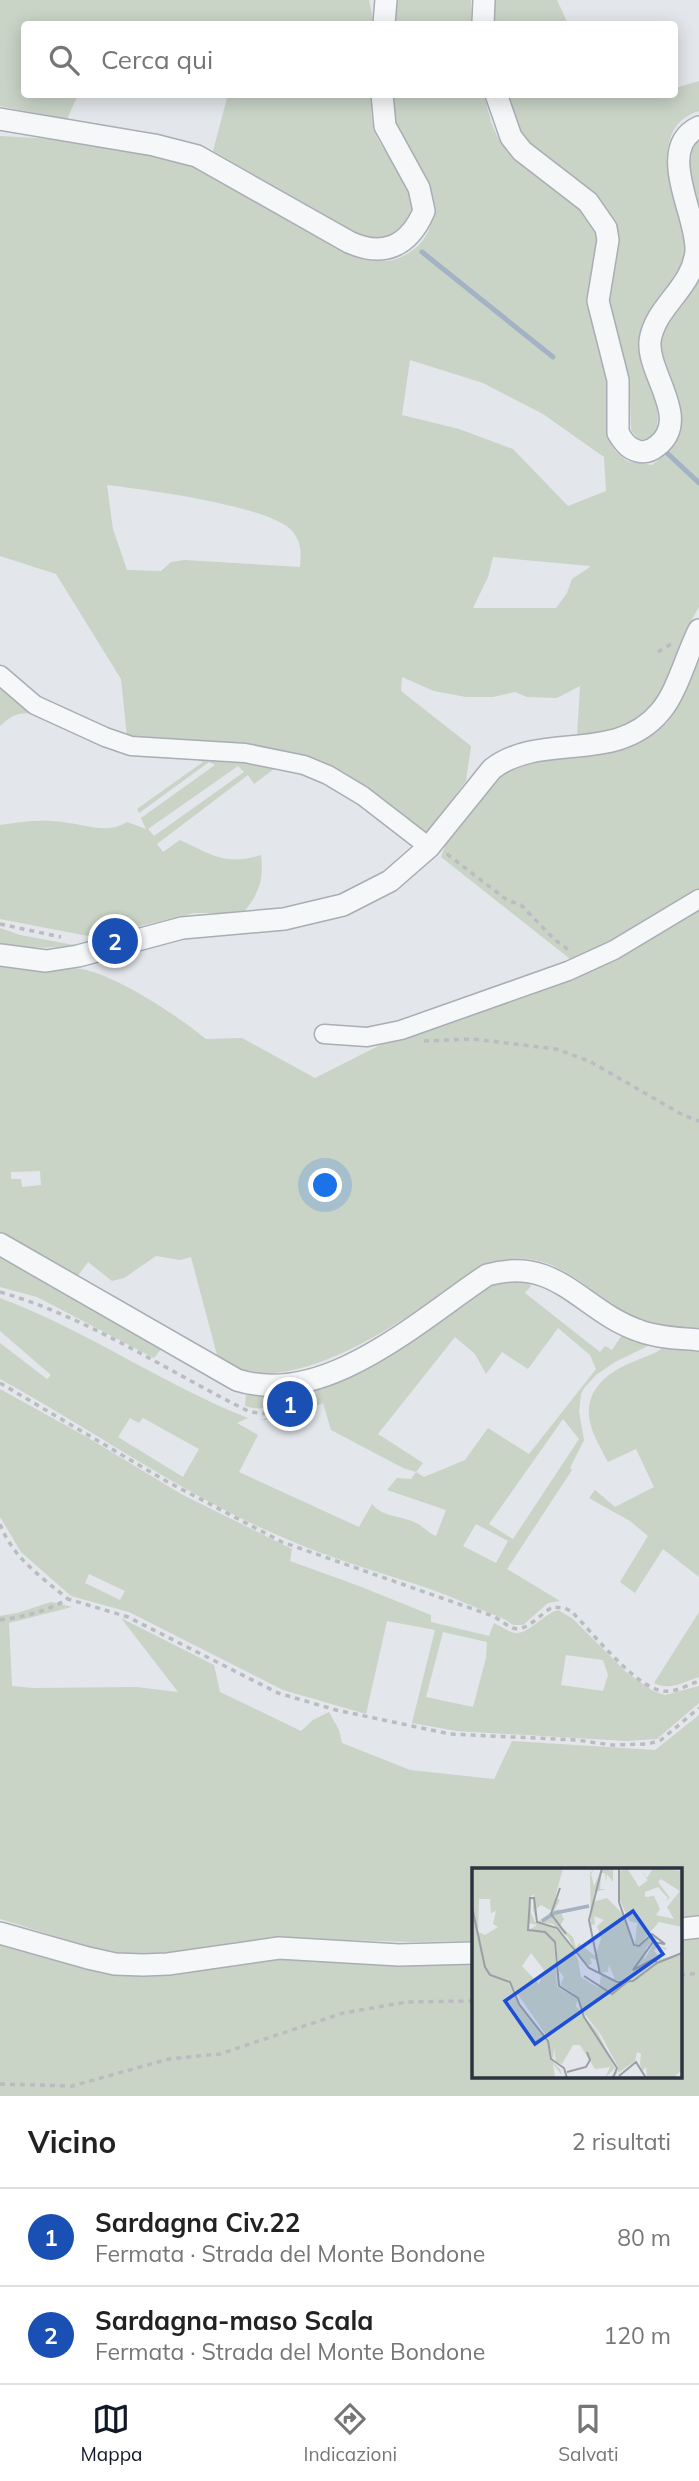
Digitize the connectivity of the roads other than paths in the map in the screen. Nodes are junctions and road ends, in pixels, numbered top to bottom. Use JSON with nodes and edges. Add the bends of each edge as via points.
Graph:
{"nodes":[{"id":1,"x":386,"y":0,"type":"edge"},
{"id":2,"x":484,"y":0,"type":"edge"},
{"id":3,"x":384,"y":21,"type":"edge"},
{"id":4,"x":483,"y":21,"type":"edge"},
{"id":5,"x":382,"y":98,"type":"edge"},
{"id":6,"x":497,"y":98,"type":"edge"},
{"id":7,"x":0,"y":119,"type":"edge"},
{"id":8,"x":699,"y":127,"type":"edge"},
{"id":9,"x":699,"y":630,"type":"edge"},
{"id":10,"x":0,"y":675,"type":"edge"},
{"id":11,"x":429,"y":847,"type":"junction"},
{"id":12,"x":699,"y":899,"type":"edge"},
{"id":13,"x":0,"y":955,"type":"edge"},
{"id":14,"x":324,"y":1034,"type":"dead end"},
{"id":15,"x":0,"y":1244,"type":"edge"},
{"id":16,"x":699,"y":1340,"type":"edge"},
{"id":17,"x":0,"y":1933,"type":"edge"},
{"id":18,"x":472,"y":1953,"type":"edge"}],
"edges":[{"from":1,"to":3,"type":"street"},
{"from":2,"to":4,"type":"street"},
{"from":5,"to":7,"type":"street","via":[[385,126],[419,188],[425,211],[404,241],[380,250],[349,242],[197,156]]},
{"from":6,"to":8,"type":"street","via":[[511,137],[522,151],[588,202],[606,228],[598,300],[618,380],[618,433],[633,450],[642,452],[659,445],[671,420],[650,339],[659,317],[688,279],[696,252],[693,222],[680,183],[680,153],[686,136]]},
{"from":9,"to":11,"type":"street","via":[[666,704],[650,721],[633,733],[597,746],[540,750],[504,760]]},
{"from":10,"to":11,"type":"street","via":[[35,705],[131,746],[244,753],[304,765],[363,796]]},
{"from":11,"to":13,"type":"street","via":[[390,881],[343,905],[284,919],[182,928],[46,961]]},
{"from":12,"to":14,"type":"street","via":[[586,963],[401,1030],[367,1037]]},
{"from":15,"to":16,"type":"street","via":[[237,1380],[259,1385],[316,1379],[373,1353],[487,1275],[502,1271],[551,1278],[639,1331]]},
{"from":17,"to":18,"type":"street","via":[[88,1958],[143,1965],[279,1948],[399,1955]]}]}
